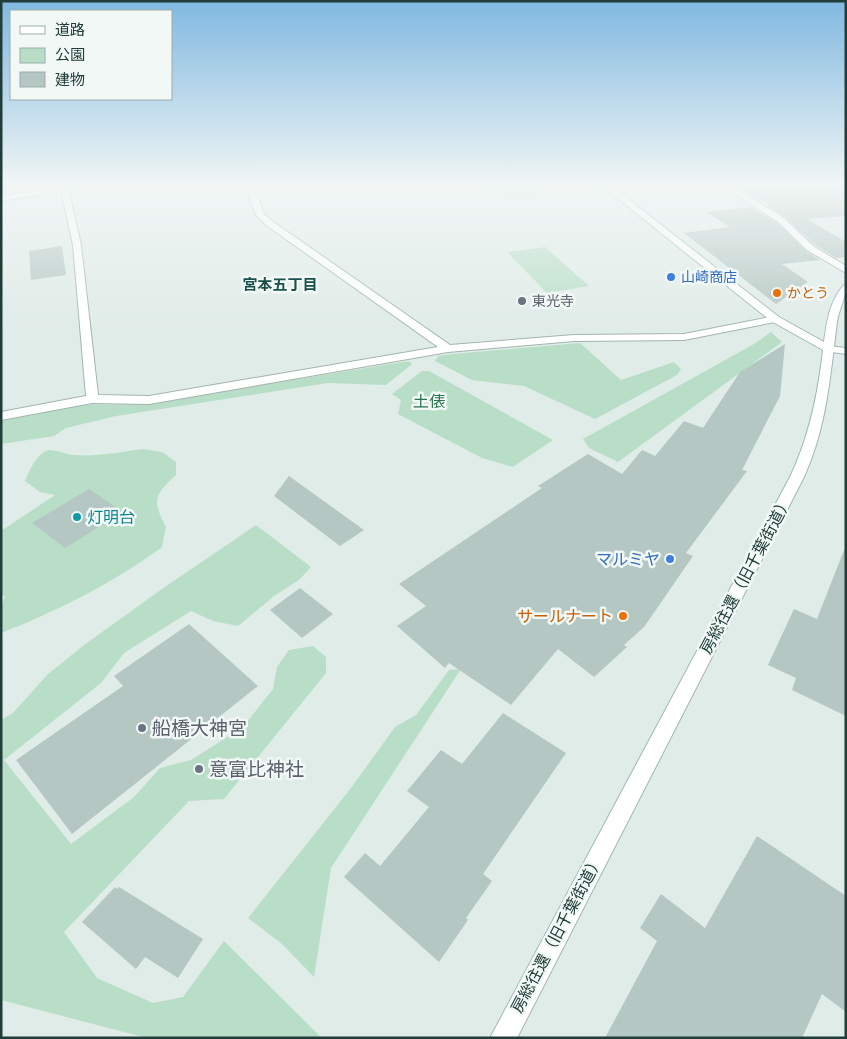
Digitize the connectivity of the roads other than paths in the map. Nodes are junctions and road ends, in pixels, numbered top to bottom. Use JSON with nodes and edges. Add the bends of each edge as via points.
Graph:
{"nodes":[{"id":1,"x":75,"y":233,"type":"edge"},
{"id":2,"x":284,"y":233,"type":"edge"},
{"id":3,"x":667,"y":233,"type":"edge"},
{"id":4,"x":795,"y":233,"type":"edge"},
{"id":5,"x":846,"y":270,"type":"edge"},
{"id":6,"x":846,"y":288,"type":"edge"},
{"id":7,"x":775,"y":319,"type":"junction"},
{"id":8,"x":448,"y":349,"type":"junction"},
{"id":9,"x":837,"y":350,"type":"edge"},
{"id":10,"x":92,"y":399,"type":"junction"},
{"id":11,"x":1,"y":416,"type":"edge"},
{"id":12,"x":503,"y":1038,"type":"edge"}],
"edges":[{"from":1,"to":10,"type":"street"},
{"from":2,"to":8,"type":"street"},
{"from":3,"to":7,"type":"street"},
{"from":4,"to":5,"type":"street","via":[[810,248]]},
{"from":6,"to":9,"type":"street","name":"房総往還（旧千葉街道）","via":[[839,295],[832,318]]},
{"from":7,"to":8,"type":"street","via":[[684,337],[574,338]]},
{"from":7,"to":9,"type":"street"},
{"from":8,"to":10,"type":"street","via":[[149,400]]},
{"from":9,"to":12,"type":"street","name":"房総往還（旧千葉街道）","via":[[813,439],[797,477]]},
{"from":10,"to":11,"type":"street"}]}
